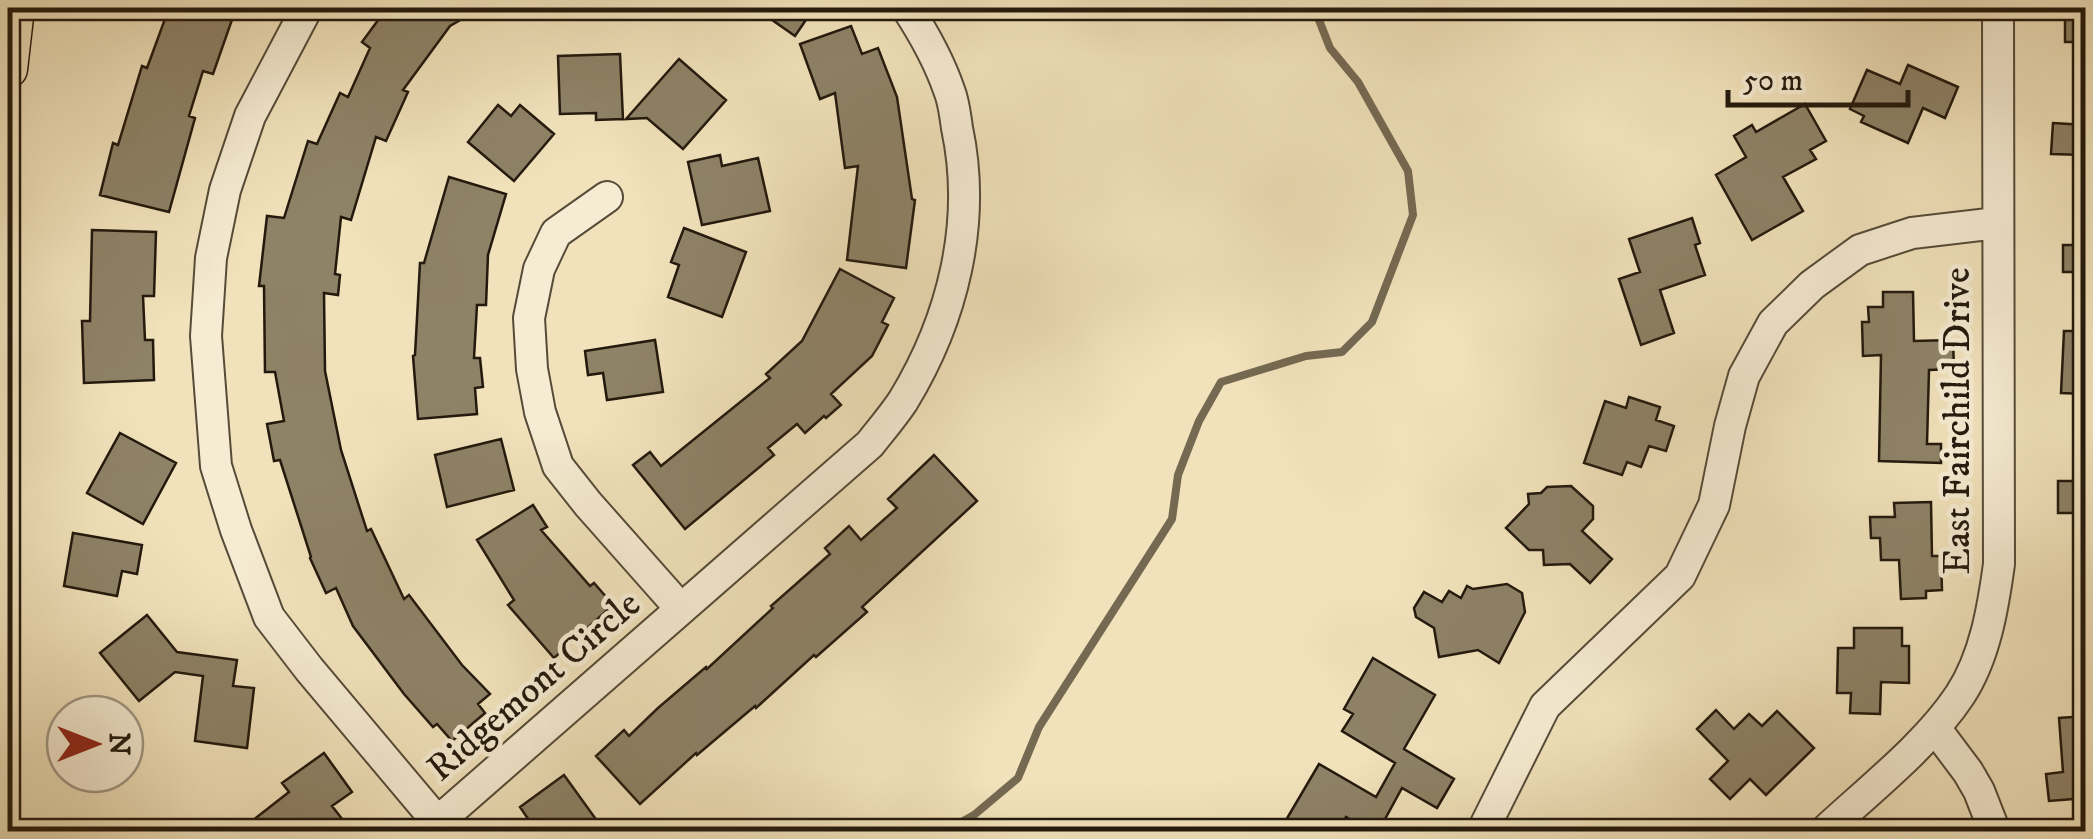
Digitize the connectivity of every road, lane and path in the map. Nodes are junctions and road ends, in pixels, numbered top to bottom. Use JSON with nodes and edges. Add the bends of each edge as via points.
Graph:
{"nodes":[{"id":1,"x":15,"y":8,"type":"edge"},
{"id":2,"x":307,"y":8,"type":"edge"},
{"id":3,"x":908,"y":8,"type":"edge"},
{"id":4,"x":1998,"y":8,"type":"edge"},
{"id":5,"x":8,"y":69,"type":"edge"},
{"id":6,"x":607,"y":197,"type":"dead end"},
{"id":7,"x":1997,"y":223,"type":"junction"},
{"id":8,"x":681,"y":609,"type":"junction"},
{"id":9,"x":1935,"y":728,"type":"junction"},
{"id":10,"x":437,"y":828,"type":"edge"},
{"id":11,"x":1482,"y":832,"type":"edge"},
{"id":12,"x":1824,"y":832,"type":"edge"},
{"id":13,"x":1994,"y":832,"type":"edge"}],
"edges":[{"from":1,"to":5,"type":"main road"},
{"from":2,"to":10,"type":"street","name":"Ridgemont Circle","via":[[250,116],[211,258],[206,336],[216,466],[269,617]]},
{"from":3,"to":8,"type":"street","name":"Ridgemont Circle","via":[[950,92],[961,144],[966,202],[947,307],[901,404],[870,444]]},
{"from":4,"to":7,"type":"street","name":"East Fairchild Drive"},
{"from":6,"to":8,"type":"street","via":[[556,234],[539,269],[529,318],[532,369],[558,466]]},
{"from":7,"to":9,"type":"street","name":"East Fairchild Drive","via":[[1999,564],[1979,654]]},
{"from":7,"to":11,"type":"street","via":[[1912,234],[1860,250],[1773,323],[1744,376],[1714,504],[1680,576],[1545,706]]},
{"from":8,"to":10,"type":"street","name":"Ridgemont Circle"},
{"from":9,"to":12,"type":"street","name":"East Fairchild Drive"},
{"from":9,"to":13,"type":"street","via":[[1979,790]]}]}
